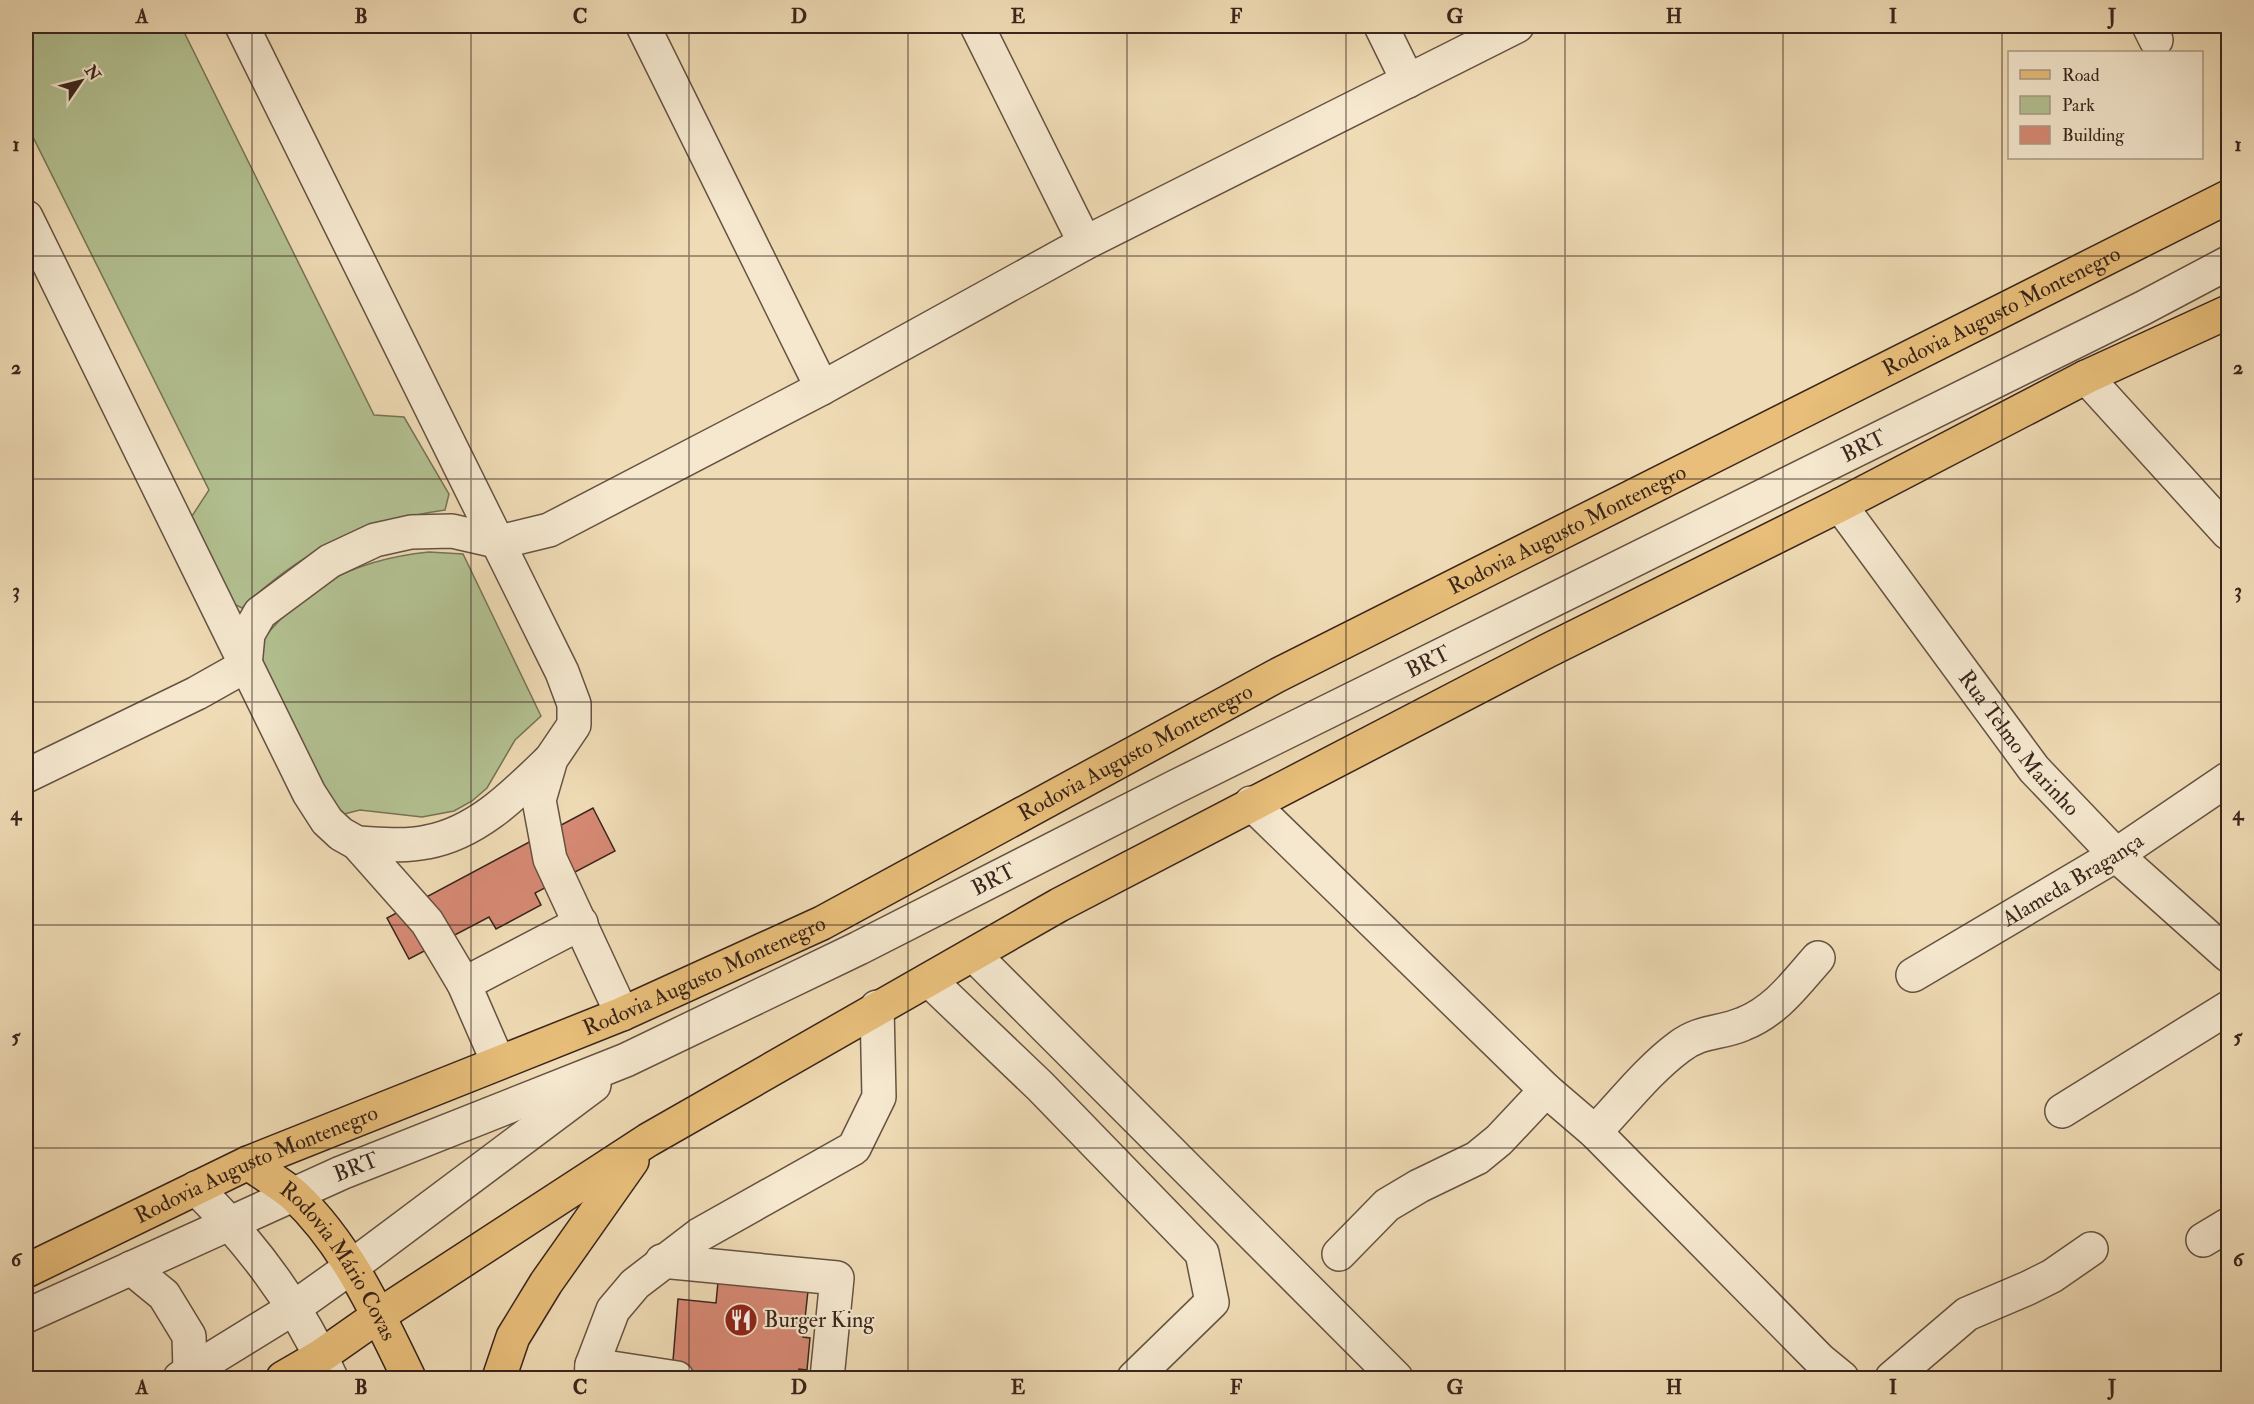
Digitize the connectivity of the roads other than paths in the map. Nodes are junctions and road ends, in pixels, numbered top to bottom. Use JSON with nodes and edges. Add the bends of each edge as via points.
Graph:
{"nodes":[{"id":1,"x":242,"y":26,"type":"edge"},
{"id":2,"x":643,"y":26,"type":"edge"},
{"id":3,"x":977,"y":26,"type":"edge"},
{"id":4,"x":1381,"y":26,"type":"edge"},
{"id":5,"x":1517,"y":26,"type":"edge"},
{"id":6,"x":1408,"y":81,"type":"junction"},
{"id":7,"x":2229,"y":197,"type":"edge"},
{"id":8,"x":26,"y":218,"type":"edge"},
{"id":9,"x":1085,"y":243,"type":"junction"},
{"id":10,"x":2229,"y":263,"type":"edge"},
{"id":11,"x":2229,"y":312,"type":"edge"},
{"id":12,"x":2086,"y":377,"type":"junction"},
{"id":13,"x":822,"y":388,"type":"junction"},
{"id":14,"x":1840,"y":505,"type":"junction"},
{"id":15,"x":2229,"y":532,"type":"edge"},
{"id":16,"x":500,"y":542,"type":"junction"},
{"id":17,"x":245,"y":666,"type":"junction"},
{"id":18,"x":550,"y":759,"type":"junction"},
{"id":19,"x":26,"y":776,"type":"edge"},
{"id":20,"x":2229,"y":779,"type":"edge"},
{"id":21,"x":1251,"y":803,"type":"junction"},
{"id":22,"x":357,"y":843,"type":"junction"},
{"id":23,"x":2116,"y":855,"type":"junction"},
{"id":24,"x":581,"y":923,"type":"junction"},
{"id":25,"x":974,"y":955,"type":"junction"},
{"id":26,"x":2229,"y":955,"type":"edge"},
{"id":27,"x":1818,"y":958,"type":"dead end"},
{"id":28,"x":1913,"y":975,"type":"dead end"},
{"id":29,"x":930,"y":981,"type":"junction"},
{"id":30,"x":465,"y":984,"type":"junction"},
{"id":31,"x":877,"y":1007,"type":"junction"},
{"id":32,"x":2229,"y":1008,"type":"edge"},
{"id":33,"x":621,"y":1014,"type":"junction"},
{"id":34,"x":626,"y":1060,"type":"junction"},
{"id":35,"x":498,"y":1062,"type":"junction"},
{"id":36,"x":1546,"y":1090,"type":"junction"},
{"id":37,"x":2062,"y":1112,"type":"dead end"},
{"id":38,"x":1595,"y":1132,"type":"junction"},
{"id":39,"x":648,"y":1140,"type":"junction"},
{"id":40,"x":248,"y":1163,"type":"junction"},
{"id":41,"x":196,"y":1188,"type":"junction"},
{"id":42,"x":293,"y":1195,"type":"junction"},
{"id":43,"x":232,"y":1224,"type":"junction"},
{"id":44,"x":2091,"y":1249,"type":"dead end"},
{"id":45,"x":1339,"y":1254,"type":"dead end"},
{"id":46,"x":662,"y":1261,"type":"junction"},
{"id":47,"x":351,"y":1267,"type":"junction"},
{"id":48,"x":131,"y":1268,"type":"junction"},
{"id":49,"x":26,"y":1271,"type":"edge"},
{"id":50,"x":292,"y":1309,"type":"junction"},
{"id":51,"x":26,"y":1316,"type":"edge"},
{"id":52,"x":378,"y":1316,"type":"junction"},
{"id":53,"x":326,"y":1367,"type":"edge"},
{"id":54,"x":591,"y":1372,"type":"edge"},
{"id":55,"x":1821,"y":1372,"type":"edge"},
{"id":56,"x":185,"y":1375,"type":"edge"},
{"id":57,"x":288,"y":1377,"type":"edge"},
{"id":58,"x":409,"y":1378,"type":"edge"},
{"id":59,"x":499,"y":1378,"type":"edge"},
{"id":60,"x":677,"y":1378,"type":"edge"},
{"id":61,"x":827,"y":1378,"type":"edge"},
{"id":62,"x":1134,"y":1378,"type":"edge"},
{"id":63,"x":1396,"y":1378,"type":"edge"},
{"id":64,"x":1892,"y":1378,"type":"edge"}],
"edges":[{"from":1,"to":16,"type":"street"},
{"from":2,"to":13,"type":"street"},
{"from":3,"to":9,"type":"street"},
{"from":4,"to":6,"type":"street"},
{"from":5,"to":6,"type":"street"},
{"from":6,"to":9,"type":"street"},
{"from":7,"to":33,"type":"main road","name":"Rodovia Augusto Montenegro","via":[[1276,676],[822,923]]},
{"from":8,"to":17,"type":"street"},
{"from":9,"to":13,"type":"street"},
{"from":10,"to":34,"type":"street","name":"BRT","via":[[859,948]]},
{"from":11,"to":12,"type":"main road"},
{"from":12,"to":14,"type":"main road"},
{"from":12,"to":15,"type":"street"},
{"from":13,"to":16,"type":"street","via":[[549,530]]},
{"from":14,"to":21,"type":"main road"},
{"from":14,"to":23,"type":"street","name":"Rua Telmo Marinho","via":[[2034,769]]},
{"from":16,"to":17,"type":"street","via":[[452,531],[411,532],[375,540],[330,561],[260,613],[248,634]]},
{"from":16,"to":18,"type":"street","via":[[574,704],[574,725]]},
{"from":17,"to":19,"type":"street"},
{"from":17,"to":22,"type":"street","via":[[309,793],[327,821]]},
{"from":18,"to":22,"type":"street","via":[[496,809],[466,828],[427,842]]},
{"from":18,"to":24,"type":"street","via":[[539,800],[543,822],[550,859]]},
{"from":20,"to":23,"type":"street","name":"Alameda Bragança"},
{"from":21,"to":25,"type":"main road"},
{"from":21,"to":36,"type":"street"},
{"from":22,"to":30,"type":"street","via":[[427,922]]},
{"from":23,"to":26,"type":"street","name":"Rua Telmo Marinho"},
{"from":23,"to":28,"type":"street","name":"Alameda Bragança"},
{"from":24,"to":30,"type":"street"},
{"from":24,"to":33,"type":"street"},
{"from":25,"to":29,"type":"main road"},
{"from":25,"to":63,"type":"street"},
{"from":27,"to":38,"type":"street","via":[[1779,1004],[1764,1014],[1742,1025],[1705,1032],[1678,1047]]},
{"from":29,"to":31,"type":"main road"},
{"from":29,"to":62,"type":"street","via":[[1040,1086],[1202,1253],[1212,1302]]},
{"from":30,"to":35,"type":"street"},
{"from":31,"to":39,"type":"main road"},
{"from":31,"to":46,"type":"street","via":[[879,1097],[854,1148],[699,1235]]},
{"from":32,"to":37,"type":"street"},
{"from":33,"to":35,"type":"main road","name":"Rodovia Augusto Montenegro"},
{"from":34,"to":42,"type":"street","name":"BRT"},
{"from":34,"to":47,"type":"street","name":"BRT"},
{"from":35,"to":40,"type":"main road","name":"Rodovia Augusto Montenegro"},
{"from":36,"to":38,"type":"street"},
{"from":36,"to":45,"type":"street","via":[[1477,1158],[1388,1205]]},
{"from":38,"to":55,"type":"street"},
{"from":39,"to":52,"type":"main road"},
{"from":39,"to":59,"type":"main road","via":[[602,1199],[546,1283],[513,1337]]},
{"from":40,"to":41,"type":"main road","name":"Rodovia Augusto Montenegro"},
{"from":40,"to":42,"type":"main road","name":"Rodovia Mário Covas"},
{"from":41,"to":43,"type":"street"},
{"from":41,"to":49,"type":"main road","name":"Rodovia Augusto Montenegro"},
{"from":42,"to":43,"type":"street","name":"BRT"},
{"from":42,"to":47,"type":"main road","name":"Rodovia Mário Covas"},
{"from":43,"to":48,"type":"street","name":"BRT"},
{"from":43,"to":50,"type":"street"},
{"from":44,"to":64,"type":"street","via":[[2036,1284],[1966,1314]]},
{"from":46,"to":54,"type":"street","via":[[613,1310]]},
{"from":46,"to":61,"type":"street","via":[[837,1278]]},
{"from":47,"to":50,"type":"street","name":"BRT"},
{"from":47,"to":52,"type":"main road","name":"Rodovia Mário Covas"},
{"from":48,"to":51,"type":"street","name":"BRT"},
{"from":48,"to":56,"type":"street","via":[[164,1295],[189,1336]]},
{"from":50,"to":53,"type":"street"},
{"from":50,"to":56,"type":"street","name":"BRT"},
{"from":52,"to":53,"type":"main road"},
{"from":52,"to":58,"type":"main road","name":"Rodovia Mário Covas"},
{"from":53,"to":57,"type":"main road"},
{"from":54,"to":60,"type":"street"}]}
